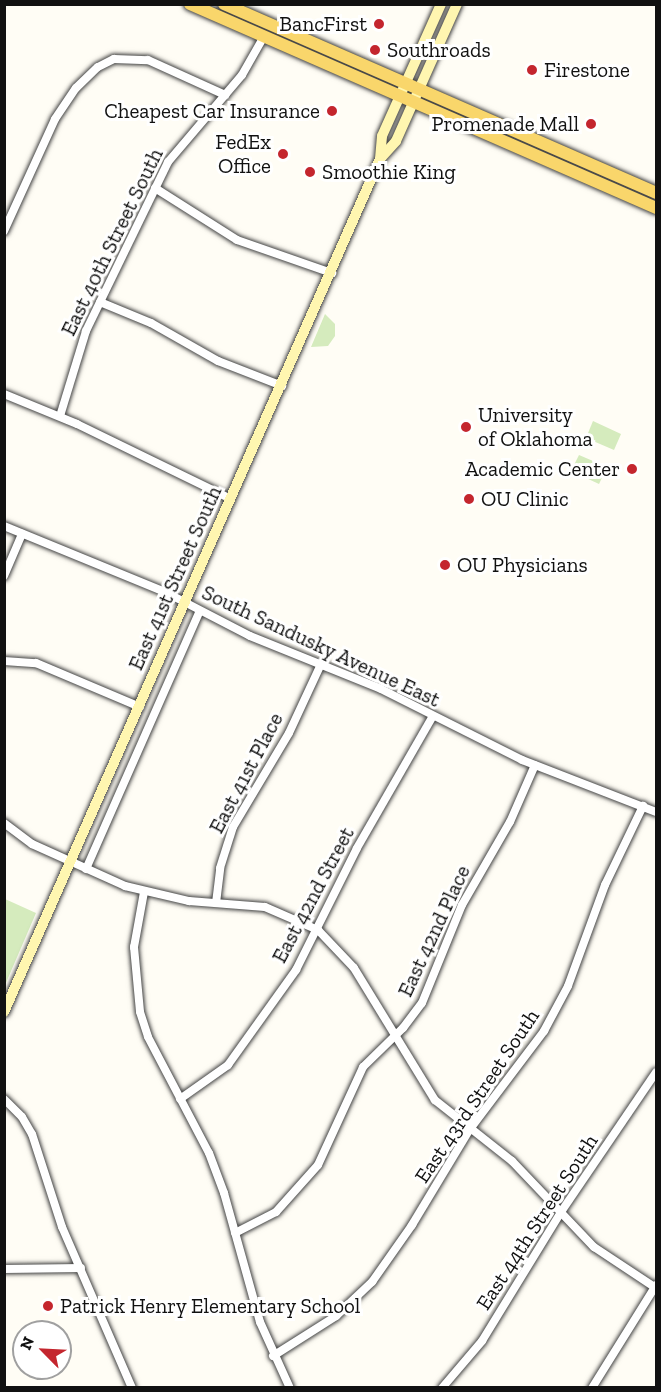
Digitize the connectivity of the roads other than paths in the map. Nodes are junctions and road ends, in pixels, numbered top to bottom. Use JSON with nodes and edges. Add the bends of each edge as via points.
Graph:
{"nodes":[{"id":1,"x":190,"y":4,"type":"edge"},
{"id":2,"x":224,"y":4,"type":"edge"},
{"id":3,"x":441,"y":4,"type":"edge"},
{"id":4,"x":457,"y":4,"type":"edge"},
{"id":5,"x":263,"y":38,"type":"junction"},
{"id":6,"x":405,"y":84,"type":"junction"},
{"id":7,"x":419,"y":91,"type":"junction"},
{"id":8,"x":225,"y":95,"type":"junction"},
{"id":9,"x":399,"y":98,"type":"junction"},
{"id":10,"x":413,"y":104,"type":"junction"},
{"id":11,"x":380,"y":159,"type":"junction"},
{"id":12,"x":610,"y":173,"type":"junction"},
{"id":13,"x":586,"y":178,"type":"junction"},
{"id":14,"x":155,"y":188,"type":"junction"},
{"id":15,"x":657,"y":193,"type":"edge"},
{"id":16,"x":657,"y":208,"type":"edge"},
{"id":17,"x":4,"y":231,"type":"edge"},
{"id":18,"x":332,"y":273,"type":"junction"},
{"id":19,"x":100,"y":302,"type":"junction"},
{"id":20,"x":282,"y":386,"type":"junction"},
{"id":21,"x":4,"y":394,"type":"edge"},
{"id":22,"x":60,"y":416,"type":"junction"},
{"id":23,"x":231,"y":499,"type":"junction"},
{"id":24,"x":4,"y":526,"type":"edge"},
{"id":25,"x":22,"y":534,"type":"junction"},
{"id":26,"x":4,"y":576,"type":"edge"},
{"id":27,"x":186,"y":603,"type":"junction"},
{"id":28,"x":200,"y":611,"type":"junction"},
{"id":29,"x":4,"y":661,"type":"edge"},
{"id":30,"x":321,"y":664,"type":"junction"},
{"id":31,"x":140,"y":707,"type":"junction"},
{"id":32,"x":433,"y":716,"type":"junction"},
{"id":33,"x":535,"y":765,"type":"junction"},
{"id":34,"x":643,"y":806,"type":"junction"},
{"id":35,"x":657,"y":812,"type":"edge"},
{"id":36,"x":4,"y":823,"type":"edge"},
{"id":37,"x":70,"y":862,"type":"junction"},
{"id":38,"x":86,"y":869,"type":"junction"},
{"id":39,"x":144,"y":892,"type":"junction"},
{"id":40,"x":216,"y":903,"type":"junction"},
{"id":41,"x":318,"y":930,"type":"junction"},
{"id":42,"x":4,"y":1012,"type":"edge"},
{"id":43,"x":393,"y":1036,"type":"junction"},
{"id":44,"x":657,"y":1072,"type":"edge"},
{"id":45,"x":4,"y":1099,"type":"edge"},
{"id":46,"x":180,"y":1099,"type":"junction"},
{"id":47,"x":470,"y":1129,"type":"junction"},
{"id":48,"x":561,"y":1212,"type":"junction"},
{"id":49,"x":235,"y":1233,"type":"junction"},
{"id":50,"x":81,"y":1268,"type":"junction"},
{"id":51,"x":4,"y":1269,"type":"edge"},
{"id":52,"x":656,"y":1287,"type":"edge"},
{"id":53,"x":273,"y":1356,"type":"junction"},
{"id":54,"x":132,"y":1388,"type":"edge"},
{"id":55,"x":290,"y":1388,"type":"edge"},
{"id":56,"x":442,"y":1388,"type":"edge"},
{"id":57,"x":592,"y":1388,"type":"edge"}],
"edges":[{"from":1,"to":5,"type":"main road"},
{"from":2,"to":6,"type":"main road"},
{"from":3,"to":6,"type":"main road","name":"East 41st Street South"},
{"from":4,"to":7,"type":"main road","name":"East 41st Street South"},
{"from":5,"to":8,"type":"street","name":"East 40th Street South"},
{"from":5,"to":9,"type":"main road"},
{"from":6,"to":7,"type":"main road"},
{"from":6,"to":9,"type":"main road","name":"East 41st Street South"},
{"from":7,"to":10,"type":"main road","name":"East 41st Street South"},
{"from":7,"to":12,"type":"main road"},
{"from":8,"to":14,"type":"street","name":"East 40th Street South","via":[[179,146]]},
{"from":8,"to":17,"type":"street","via":[[148,60],[114,59],[98,67],[76,88],[55,119]]},
{"from":9,"to":10,"type":"main road"},
{"from":9,"to":11,"type":"main road","name":"East 41st Street South","via":[[382,136]]},
{"from":10,"to":11,"type":"main road","name":"East 41st Street South","via":[[396,141]]},
{"from":10,"to":13,"type":"main road"},
{"from":11,"to":18,"type":"main road","name":"East 41st Street South"},
{"from":12,"to":13,"type":"main road"},
{"from":12,"to":15,"type":"main road"},
{"from":13,"to":16,"type":"main road"},
{"from":14,"to":18,"type":"street","via":[[237,240]]},
{"from":14,"to":19,"type":"street","name":"East 40th Street South"},
{"from":18,"to":20,"type":"main road","name":"East 41st Street South"},
{"from":19,"to":20,"type":"street","via":[[151,323],[218,361]]},
{"from":19,"to":22,"type":"street","name":"East 40th Street South","via":[[86,331]]},
{"from":20,"to":23,"type":"main road","name":"East 41st Street South"},
{"from":21,"to":22,"type":"street"},
{"from":22,"to":23,"type":"street"},
{"from":23,"to":27,"type":"main road","name":"East 41st Street South"},
{"from":24,"to":25,"type":"street","name":"South Sandusky Avenue East"},
{"from":25,"to":26,"type":"street"},
{"from":25,"to":27,"type":"street","name":"South Sandusky Avenue East"},
{"from":27,"to":28,"type":"street","name":"South Sandusky Avenue East"},
{"from":27,"to":31,"type":"main road","name":"East 41st Street South"},
{"from":28,"to":30,"type":"street","name":"South Sandusky Avenue East"},
{"from":28,"to":38,"type":"street","name":"East 41st Street South"},
{"from":29,"to":31,"type":"street","via":[[36,663]]},
{"from":30,"to":32,"type":"street","name":"South Sandusky Avenue East"},
{"from":30,"to":40,"type":"street","name":"East 41st Place","via":[[289,733],[233,827],[220,868]]},
{"from":31,"to":37,"type":"main road","name":"East 41st Street South"},
{"from":32,"to":33,"type":"street","name":"South Sandusky Avenue East"},
{"from":32,"to":41,"type":"street","name":"East 42nd Street","via":[[357,848]]},
{"from":33,"to":34,"type":"street","name":"South Sandusky Avenue East"},
{"from":33,"to":43,"type":"street","name":"East 42nd Place","via":[[510,822],[462,905],[422,1003]]},
{"from":34,"to":35,"type":"street","name":"South Sandusky Avenue East"},
{"from":34,"to":47,"type":"street","name":"East 43rd Street South","via":[[605,885],[556,1011]]},
{"from":36,"to":37,"type":"street","via":[[21,838]]},
{"from":37,"to":38,"type":"street"},
{"from":37,"to":42,"type":"main road","name":"East 41st Street South"},
{"from":38,"to":39,"type":"street"},
{"from":39,"to":40,"type":"street"},
{"from":39,"to":46,"type":"street","via":[[136,925],[134,974],[148,1036]]},
{"from":40,"to":41,"type":"street","via":[[274,909]]},
{"from":41,"to":43,"type":"street","via":[[354,968]]},
{"from":41,"to":46,"type":"street","name":"East 42nd Street","via":[[296,970],[228,1065]]},
{"from":43,"to":47,"type":"street","via":[[435,1100]]},
{"from":43,"to":49,"type":"street","name":"East 42nd Place","via":[[363,1067],[308,1180],[276,1212]]},
{"from":44,"to":48,"type":"street","name":"East 44th Street South"},
{"from":45,"to":50,"type":"street","via":[[22,1116],[32,1134],[62,1227]]},
{"from":46,"to":49,"type":"street","via":[[209,1153]]},
{"from":47,"to":48,"type":"street","via":[[512,1161]]},
{"from":47,"to":53,"type":"street","name":"East 43rd Street South","via":[[372,1282],[336,1316]]},
{"from":48,"to":52,"type":"street","via":[[609,1259]]},
{"from":48,"to":56,"type":"street","name":"East 44th Street South","via":[[482,1341]]},
{"from":49,"to":53,"type":"street","via":[[243,1271]]},
{"from":50,"to":51,"type":"street"},
{"from":50,"to":54,"type":"street"},
{"from":52,"to":57,"type":"street"},
{"from":53,"to":55,"type":"street"}]}
